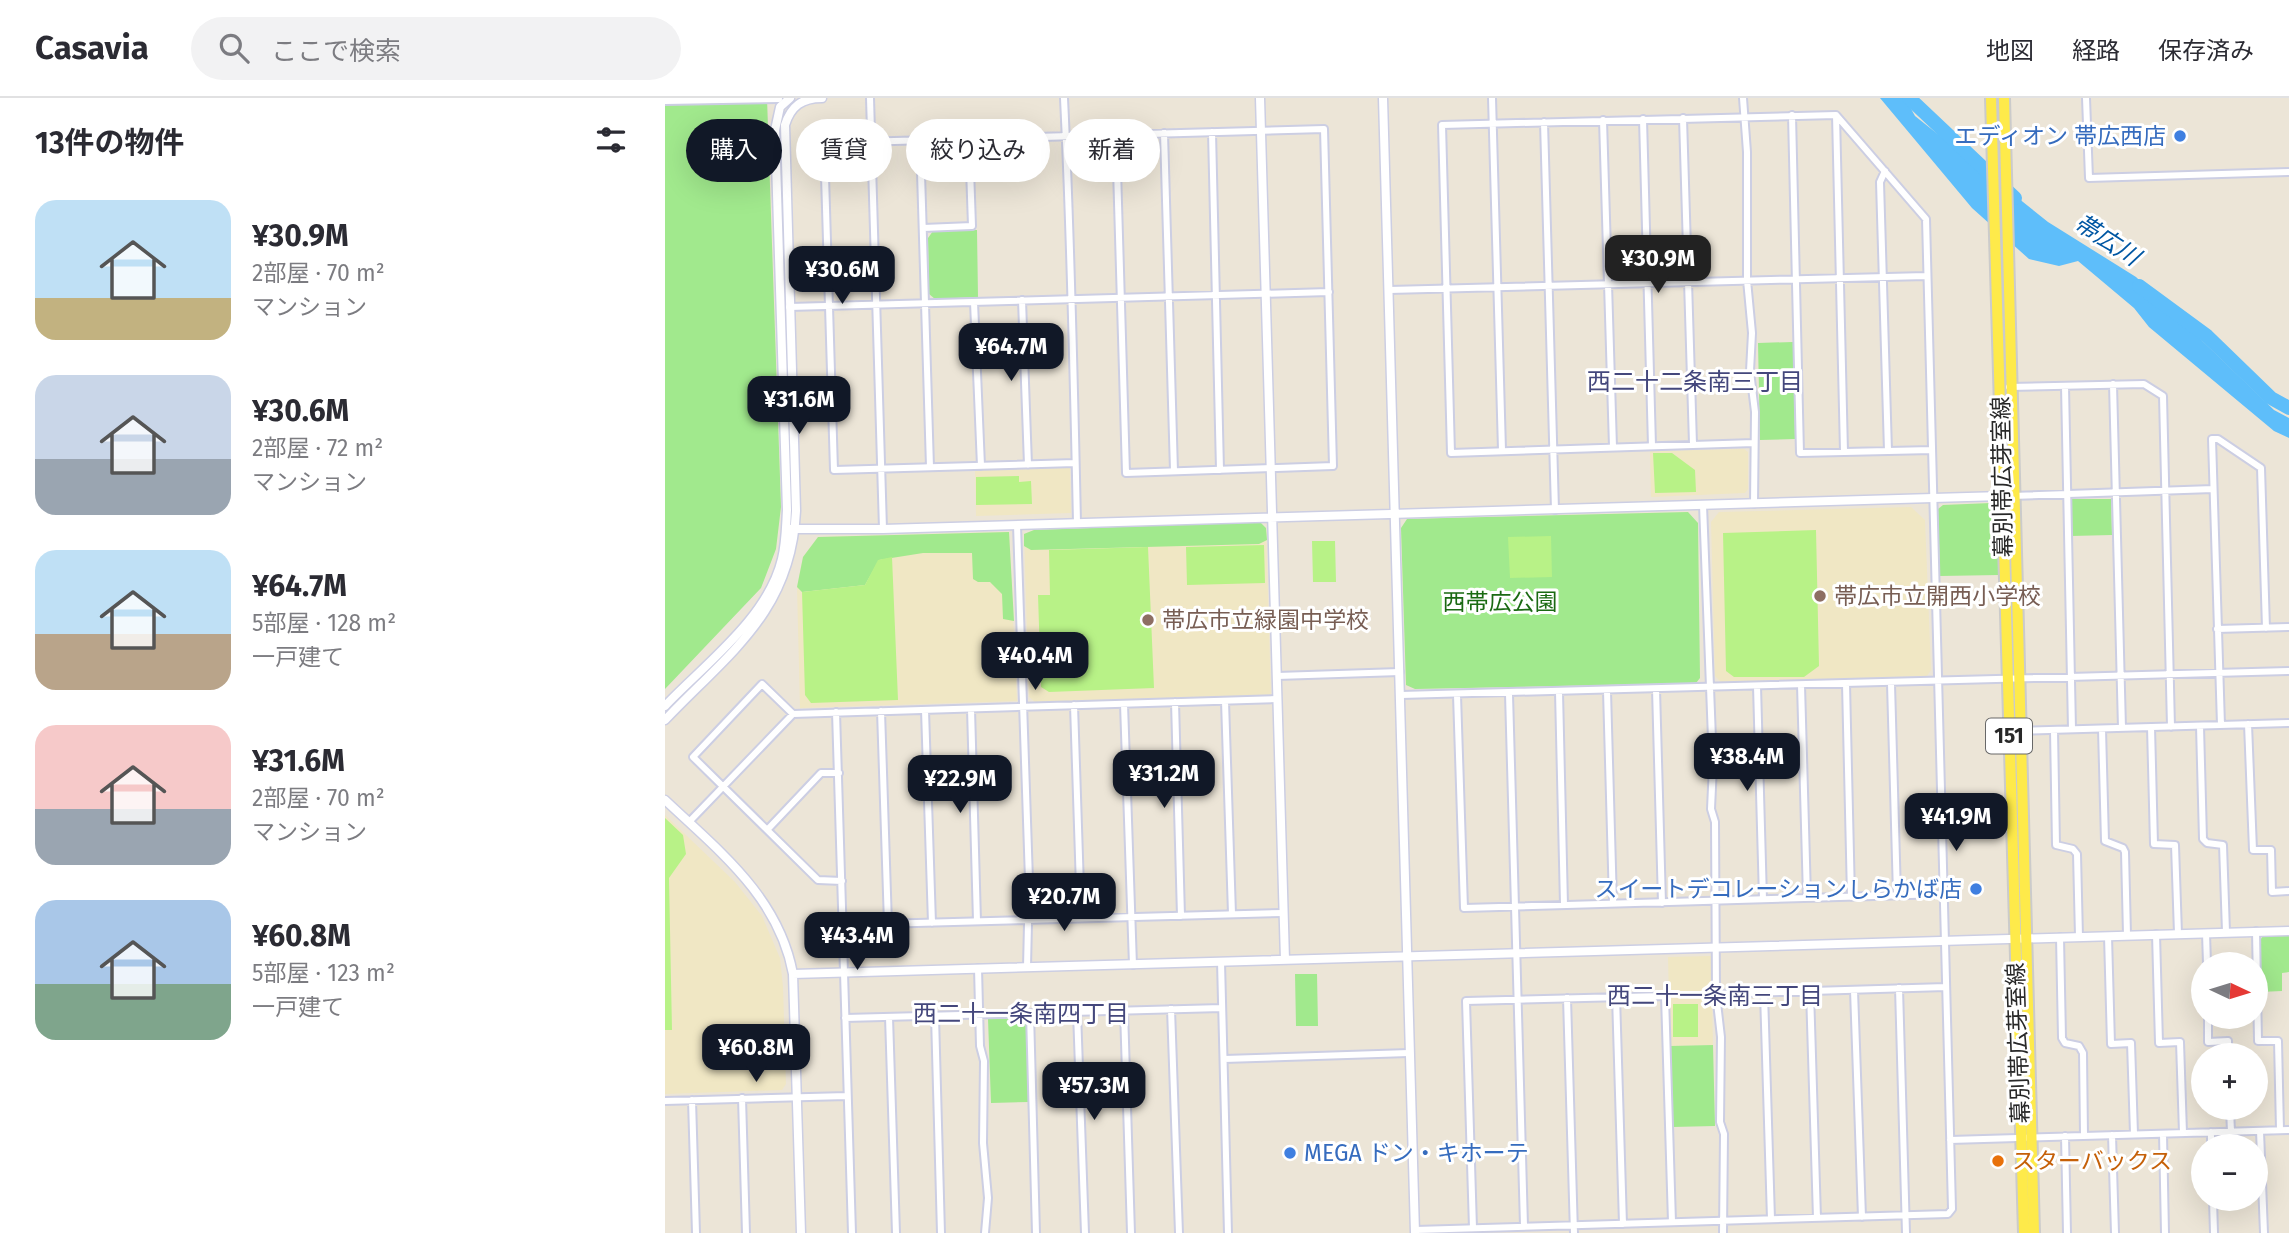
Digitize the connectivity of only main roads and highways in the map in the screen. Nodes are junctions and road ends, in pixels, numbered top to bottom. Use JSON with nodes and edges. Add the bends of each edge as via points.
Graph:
{"nodes":[{"id":1,"x":1991,"y":98,"type":"edge"},
{"id":2,"x":2004,"y":98,"type":"edge"},
{"id":3,"x":2005,"y":387,"type":"junction"},
{"id":4,"x":2013,"y":679,"type":"junction"},
{"id":5,"x":2027,"y":1137,"type":"junction"},
{"id":6,"x":2024,"y":1233,"type":"edge"},
{"id":7,"x":2034,"y":1233,"type":"edge"}],
"edges":[{"from":1,"to":3,"type":"main road","name":"幕別帯広芽室線","number":"151"},
{"from":2,"to":3,"type":"main road","name":"幕別帯広芽室線","number":"151"},
{"from":3,"to":4,"type":"main road","name":"幕別帯広芽室線","number":"151","via":[[2002,496]]},
{"from":3,"to":4,"type":"main road","name":"幕別帯広芽室線","number":"151","via":[[2014,496]]},
{"from":4,"to":5,"type":"main road","name":"幕別帯広芽室線","number":"151"},
{"from":5,"to":6,"type":"main road","name":"幕別帯広芽室線","number":"151"},
{"from":5,"to":7,"type":"main road","name":"幕別帯広芽室線","number":"151"}]}
